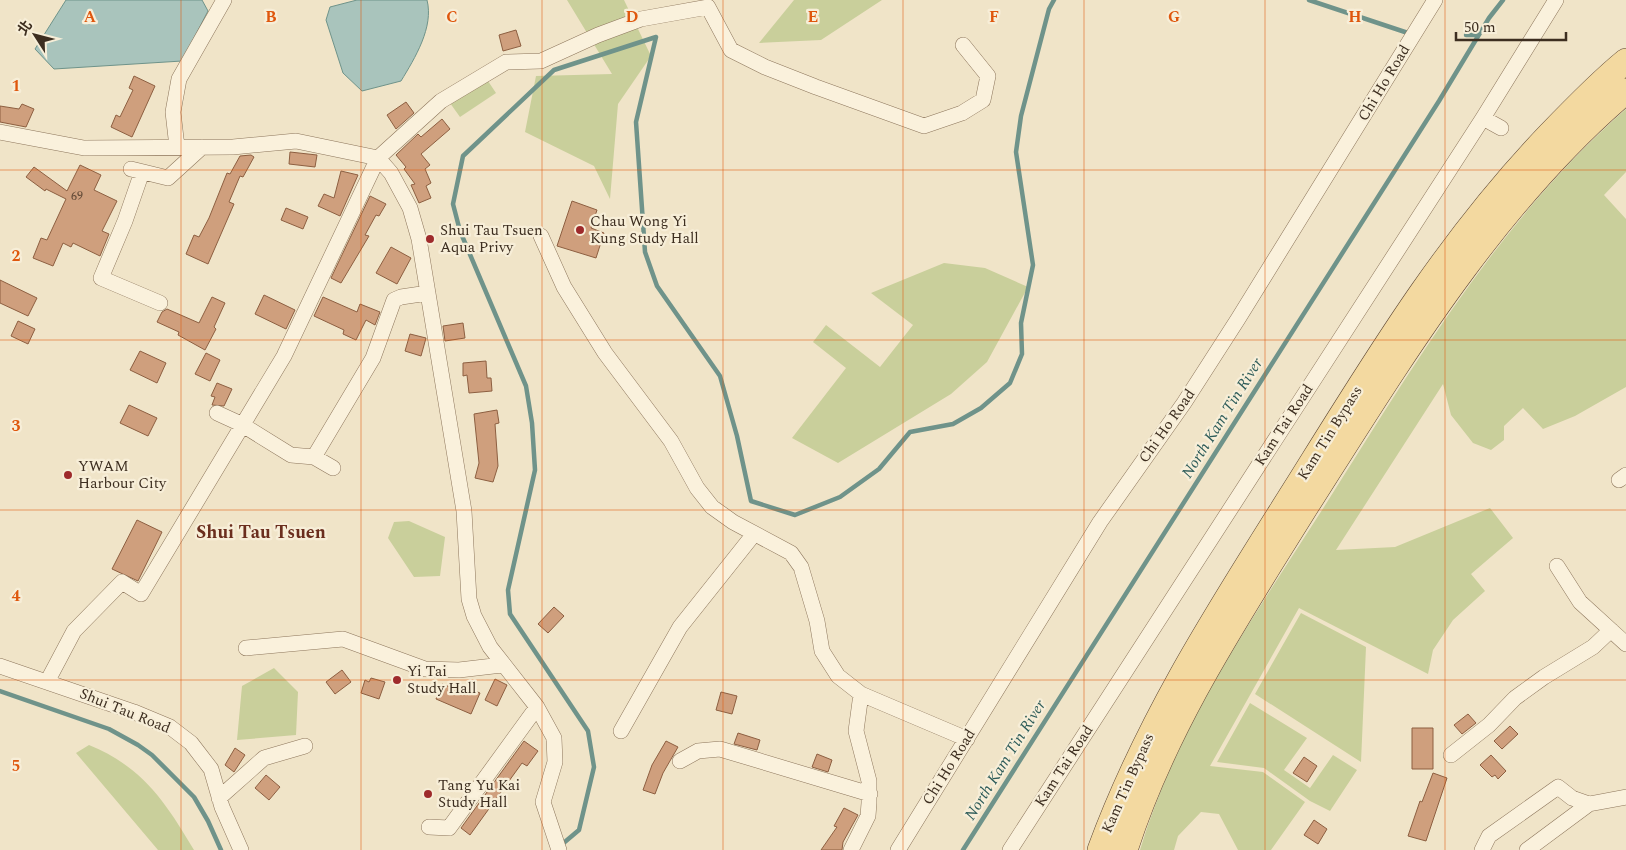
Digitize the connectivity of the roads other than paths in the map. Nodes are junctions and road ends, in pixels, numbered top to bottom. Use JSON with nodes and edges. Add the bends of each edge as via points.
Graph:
{"nodes":[{"id":1,"x":224,"y":0,"type":"edge"},
{"id":2,"x":1435,"y":0,"type":"edge"},
{"id":3,"x":1556,"y":0,"type":"edge"},
{"id":4,"x":963,"y":45,"type":"dead end"},
{"id":5,"x":1626,"y":61,"type":"edge"},
{"id":6,"x":1626,"y":91,"type":"edge"},
{"id":7,"x":1483,"y":118,"type":"junction"},
{"id":8,"x":1501,"y":128,"type":"dead end"},
{"id":9,"x":0,"y":132,"type":"edge"},
{"id":10,"x":202,"y":147,"type":"junction"},
{"id":11,"x":176,"y":148,"type":"junction"},
{"id":12,"x":378,"y":158,"type":"junction"},
{"id":13,"x":541,"y":236,"type":"dead end"},
{"id":14,"x":428,"y":293,"type":"junction"},
{"id":15,"x":160,"y":303,"type":"dead end"},
{"id":16,"x":217,"y":413,"type":"dead end"},
{"id":17,"x":241,"y":424,"type":"junction"},
{"id":18,"x":314,"y":457,"type":"junction"},
{"id":19,"x":333,"y":468,"type":"dead end"},
{"id":20,"x":754,"y":534,"type":"junction"},
{"id":21,"x":1557,"y":566,"type":"dead end"},
{"id":22,"x":1611,"y":630,"type":"junction"},
{"id":23,"x":1626,"y":644,"type":"edge"},
{"id":24,"x":246,"y":648,"type":"dead end"},
{"id":25,"x":502,"y":665,"type":"junction"},
{"id":26,"x":0,"y":666,"type":"edge"},
{"id":27,"x":47,"y":682,"type":"junction"},
{"id":28,"x":862,"y":694,"type":"junction"},
{"id":29,"x":537,"y":707,"type":"junction"},
{"id":30,"x":621,"y":731,"type":"dead end"},
{"id":31,"x":967,"y":739,"type":"junction"},
{"id":32,"x":304,"y":746,"type":"dead end"},
{"id":33,"x":1451,"y":755,"type":"dead end"},
{"id":34,"x":680,"y":761,"type":"dead end"},
{"id":35,"x":870,"y":794,"type":"junction"},
{"id":36,"x":1626,"y":796,"type":"edge"},
{"id":37,"x":219,"y":798,"type":"junction"},
{"id":38,"x":1589,"y":804,"type":"junction"},
{"id":39,"x":429,"y":827,"type":"dead end"},
{"id":40,"x":241,"y":850,"type":"edge"},
{"id":41,"x":559,"y":850,"type":"edge"},
{"id":42,"x":851,"y":850,"type":"edge"},
{"id":43,"x":898,"y":850,"type":"edge"},
{"id":44,"x":1010,"y":850,"type":"edge"},
{"id":45,"x":1100,"y":850,"type":"edge"},
{"id":46,"x":1125,"y":850,"type":"edge"},
{"id":47,"x":1482,"y":850,"type":"edge"},
{"id":48,"x":1527,"y":850,"type":"edge"}],
"edges":[{"from":1,"to":11,"type":"street","via":[[179,79],[173,112]]},
{"from":2,"to":31,"type":"street","name":"Chi Ho Road","via":[[1238,319],[1184,403],[1100,522]]},
{"from":3,"to":7,"type":"street","name":"Kam Tai Road"},
{"from":4,"to":12,"type":"street","via":[[988,76],[983,100],[962,113],[924,126],[782,74],[732,50],[708,7],[641,19],[540,61],[506,62],[441,101]]},
{"from":5,"to":45,"type":"main road","name":"Kam Tin Bypass","via":[[1519,166],[1429,279],[1179,676],[1149,734]]},
{"from":6,"to":46,"type":"main road","name":"Kam Tin Bypass","via":[[1532,183],[1464,269],[1407,350],[1199,681],[1154,774]]},
{"from":7,"to":8,"type":"street"},
{"from":7,"to":44,"type":"street","name":"Kam Tai Road"},
{"from":9,"to":11,"type":"street","via":[[84,148]]},
{"from":10,"to":11,"type":"street"},
{"from":10,"to":12,"type":"street","via":[[296,141]]},
{"from":10,"to":15,"type":"street","via":[[168,178],[136,170],[125,221],[101,278]]},
{"from":12,"to":14,"type":"street","via":[[391,173],[410,208]]},
{"from":12,"to":17,"type":"street","via":[[284,356]]},
{"from":13,"to":20,"type":"street","via":[[564,287],[605,353],[671,442],[697,488],[712,507]]},
{"from":14,"to":18,"type":"street","via":[[394,300],[374,358]]},
{"from":14,"to":25,"type":"street","via":[[464,511],[469,599],[478,624]]},
{"from":16,"to":17,"type":"street"},
{"from":17,"to":18,"type":"street","via":[[291,455]]},
{"from":17,"to":27,"type":"street","via":[[141,594],[122,582],[74,630]]},
{"from":18,"to":19,"type":"street"},
{"from":20,"to":28,"type":"street","via":[[791,553],[801,567],[822,651],[838,676]]},
{"from":20,"to":30,"type":"street","via":[[680,627]]},
{"from":21,"to":22,"type":"street","via":[[1580,602]]},
{"from":22,"to":23,"type":"street"},
{"from":22,"to":33,"type":"street","via":[[1593,647],[1515,698],[1489,725]]},
{"from":24,"to":25,"type":"street","via":[[343,639],[425,669],[459,670]]},
{"from":25,"to":29,"type":"street"},
{"from":26,"to":27,"type":"street","name":"Shui Tau Road"},
{"from":27,"to":37,"type":"street","name":"Shui Tau Road","via":[[170,727],[191,743],[211,769]]},
{"from":28,"to":31,"type":"street"},
{"from":28,"to":35,"type":"street","via":[[856,731]]},
{"from":29,"to":39,"type":"street","via":[[449,828]]},
{"from":29,"to":41,"type":"street","via":[[556,745],[555,762],[543,802]]},
{"from":31,"to":43,"type":"street","name":"Chi Ho Road"},
{"from":32,"to":37,"type":"street","via":[[264,758]]},
{"from":34,"to":35,"type":"street","via":[[698,751],[720,748]]},
{"from":35,"to":42,"type":"street","via":[[868,816]]},
{"from":36,"to":38,"type":"street"},
{"from":37,"to":40,"type":"street","name":"Shui Tau Road"},
{"from":38,"to":47,"type":"street","via":[[1558,788],[1490,836]]},
{"from":38,"to":48,"type":"street"}]}
